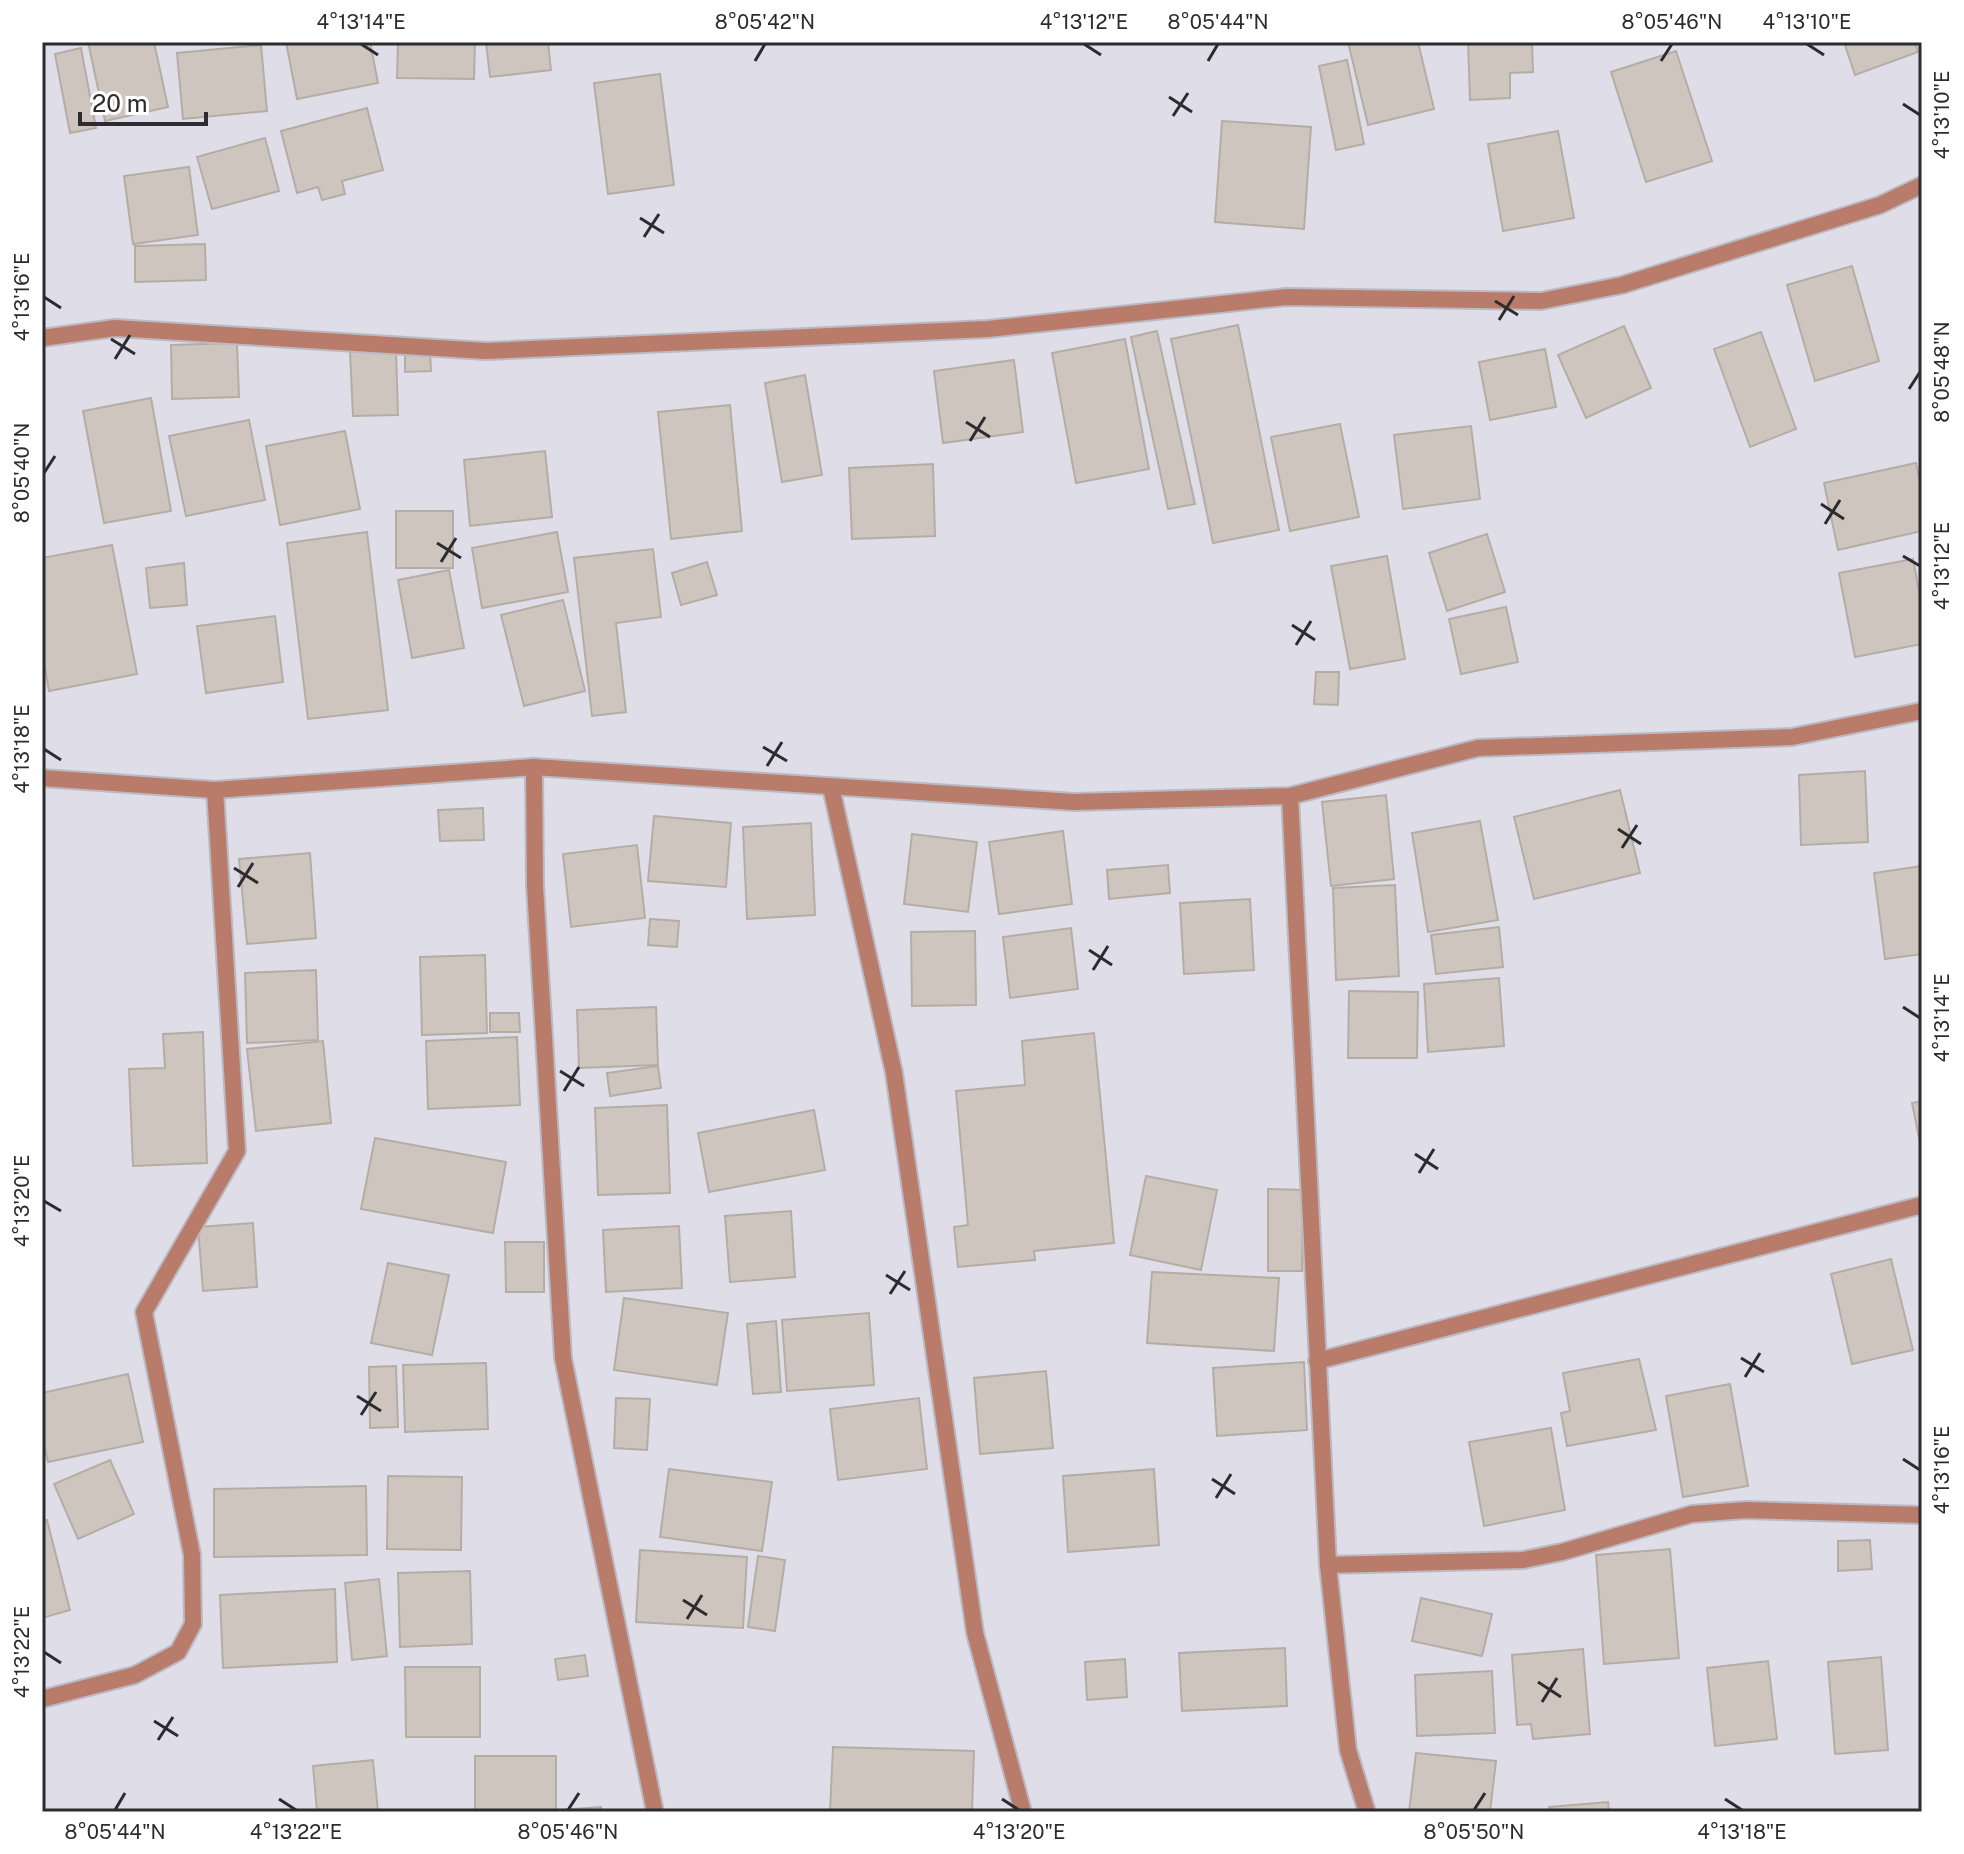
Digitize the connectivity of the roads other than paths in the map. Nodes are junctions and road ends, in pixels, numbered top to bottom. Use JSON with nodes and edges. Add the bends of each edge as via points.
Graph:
{"nodes":[{"id":1,"x":1922,"y":185,"type":"edge"},
{"id":2,"x":42,"y":338,"type":"edge"},
{"id":3,"x":1922,"y":711,"type":"edge"},
{"id":4,"x":534,"y":767,"type":"junction"},
{"id":5,"x":42,"y":778,"type":"edge"},
{"id":6,"x":831,"y":787,"type":"junction"},
{"id":7,"x":215,"y":790,"type":"junction"},
{"id":8,"x":1290,"y":796,"type":"junction"},
{"id":9,"x":1922,"y":1205,"type":"edge"},
{"id":10,"x":1317,"y":1361,"type":"junction"},
{"id":11,"x":1922,"y":1515,"type":"edge"},
{"id":12,"x":1328,"y":1565,"type":"junction"},
{"id":13,"x":42,"y":1699,"type":"edge"},
{"id":14,"x":655,"y":1812,"type":"edge"},
{"id":15,"x":1023,"y":1812,"type":"edge"},
{"id":16,"x":1367,"y":1812,"type":"edge"}],
"edges":[{"from":1,"to":2,"type":"street","via":[[1880,205],[1637,280],[1541,301],[1286,297],[988,329],[486,351],[115,328]]},
{"from":3,"to":8,"type":"street","via":[[1792,737],[1478,748]]},
{"from":4,"to":6,"type":"street"},
{"from":4,"to":7,"type":"street"},
{"from":4,"to":14,"type":"street","via":[[535,886],[563,1358]]},
{"from":5,"to":7,"type":"street"},
{"from":6,"to":8,"type":"street","via":[[1074,802]]},
{"from":6,"to":15,"type":"street","via":[[894,1073],[975,1633]]},
{"from":7,"to":13,"type":"street","via":[[237,1151],[144,1312],[192,1555],[193,1624],[178,1652],[135,1675]]},
{"from":8,"to":10,"type":"street"},
{"from":9,"to":10,"type":"street"},
{"from":10,"to":12,"type":"street"},
{"from":11,"to":12,"type":"street","via":[[1705,1513],[1523,1560]]},
{"from":12,"to":16,"type":"street","via":[[1348,1750]]}]}
